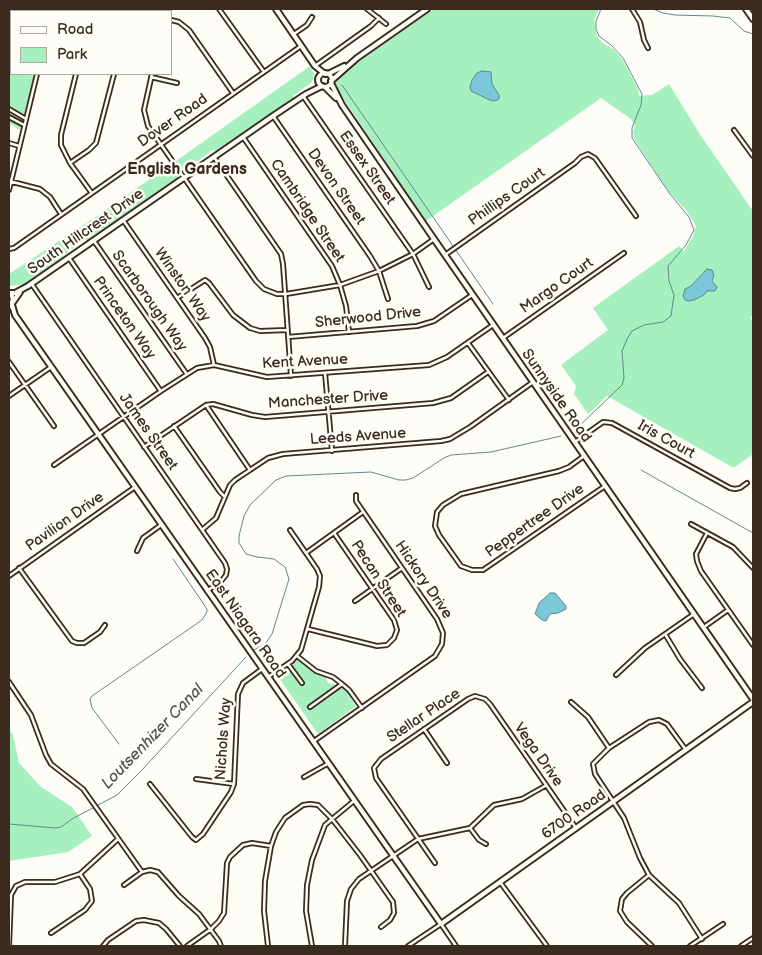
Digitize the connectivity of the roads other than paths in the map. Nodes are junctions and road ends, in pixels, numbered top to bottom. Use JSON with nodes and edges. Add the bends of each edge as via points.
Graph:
{"nodes":[{"id":1,"x":219,"y":9,"type":"edge"},
{"id":2,"x":276,"y":9,"type":"edge"},
{"id":3,"x":367,"y":9,"type":"edge"},
{"id":4,"x":427,"y":9,"type":"edge"},
{"id":5,"x":632,"y":9,"type":"edge"},
{"id":6,"x":746,"y":9,"type":"edge"},
{"id":7,"x":312,"y":18,"type":"dead end"},
{"id":8,"x":379,"y":18,"type":"junction"},
{"id":9,"x":753,"y":19,"type":"edge"},
{"id":10,"x":172,"y":20,"type":"edge"},
{"id":11,"x":386,"y":24,"type":"dead end"},
{"id":12,"x":294,"y":34,"type":"junction"},
{"id":13,"x":301,"y":46,"type":"junction"},
{"id":14,"x":648,"y":48,"type":"dead end"},
{"id":15,"x":357,"y":58,"type":"junction"},
{"id":16,"x":315,"y":66,"type":"junction"},
{"id":17,"x":264,"y":72,"type":"junction"},
{"id":18,"x":326,"y":74,"type":"junction"},
{"id":19,"x":37,"y":75,"type":"edge"},
{"id":20,"x":76,"y":75,"type":"edge"},
{"id":21,"x":114,"y":75,"type":"edge"},
{"id":22,"x":152,"y":75,"type":"edge"},
{"id":23,"x":318,"y":79,"type":"junction"},
{"id":24,"x":331,"y":82,"type":"junction"},
{"id":25,"x":177,"y":83,"type":"dead end"},
{"id":26,"x":323,"y":87,"type":"junction"},
{"id":27,"x":233,"y":93,"type":"junction"},
{"id":28,"x":304,"y":95,"type":"junction"},
{"id":29,"x":342,"y":105,"type":"junction"},
{"id":30,"x":9,"y":109,"type":"edge"},
{"id":31,"x":273,"y":116,"type":"junction"},
{"id":32,"x":9,"y":117,"type":"edge"},
{"id":33,"x":26,"y":119,"type":"junction"},
{"id":34,"x":24,"y":125,"type":"junction"},
{"id":35,"x":734,"y":130,"type":"dead end"},
{"id":36,"x":243,"y":137,"type":"junction"},
{"id":37,"x":9,"y":143,"type":"edge"},
{"id":38,"x":161,"y":144,"type":"junction"},
{"id":39,"x":19,"y":146,"type":"junction"},
{"id":40,"x":753,"y":156,"type":"edge"},
{"id":41,"x":214,"y":157,"type":"junction"},
{"id":42,"x":70,"y":163,"type":"junction"},
{"id":43,"x":184,"y":178,"type":"junction"},
{"id":44,"x":10,"y":181,"type":"edge"},
{"id":45,"x":9,"y":190,"type":"edge"},
{"id":46,"x":91,"y":192,"type":"junction"},
{"id":47,"x":61,"y":214,"type":"junction"},
{"id":48,"x":636,"y":216,"type":"dead end"},
{"id":49,"x":124,"y":220,"type":"junction"},
{"id":50,"x":434,"y":239,"type":"junction"},
{"id":51,"x":94,"y":240,"type":"junction"},
{"id":52,"x":9,"y":249,"type":"edge"},
{"id":53,"x":624,"y":253,"type":"dead end"},
{"id":54,"x":413,"y":254,"type":"junction"},
{"id":55,"x":445,"y":254,"type":"junction"},
{"id":56,"x":69,"y":258,"type":"junction"},
{"id":57,"x":379,"y":271,"type":"junction"},
{"id":58,"x":30,"y":285,"type":"junction"},
{"id":59,"x":340,"y":285,"type":"junction"},
{"id":60,"x":429,"y":287,"type":"dead end"},
{"id":61,"x":9,"y":293,"type":"edge"},
{"id":62,"x":286,"y":294,"type":"junction"},
{"id":63,"x":472,"y":294,"type":"junction"},
{"id":64,"x":177,"y":298,"type":"junction"},
{"id":65,"x":388,"y":299,"type":"dead end"},
{"id":66,"x":11,"y":305,"type":"edge"},
{"id":67,"x":9,"y":311,"type":"edge"},
{"id":68,"x":15,"y":315,"type":"junction"},
{"id":69,"x":493,"y":325,"type":"junction"},
{"id":70,"x":287,"y":330,"type":"junction"},
{"id":71,"x":349,"y":332,"type":"junction"},
{"id":72,"x":288,"y":337,"type":"junction"},
{"id":73,"x":503,"y":338,"type":"junction"},
{"id":74,"x":468,"y":343,"type":"junction"},
{"id":75,"x":9,"y":362,"type":"edge"},
{"id":76,"x":214,"y":365,"type":"junction"},
{"id":77,"x":51,"y":366,"type":"junction"},
{"id":78,"x":488,"y":372,"type":"junction"},
{"id":79,"x":325,"y":373,"type":"junction"},
{"id":80,"x":186,"y":374,"type":"junction"},
{"id":81,"x":291,"y":376,"type":"junction"},
{"id":82,"x":533,"y":382,"type":"junction"},
{"id":83,"x":25,"y":384,"type":"junction"},
{"id":84,"x":161,"y":391,"type":"junction"},
{"id":85,"x":9,"y":396,"type":"edge"},
{"id":86,"x":509,"y":400,"type":"junction"},
{"id":87,"x":206,"y":405,"type":"junction"},
{"id":88,"x":328,"y":412,"type":"junction"},
{"id":89,"x":123,"y":417,"type":"junction"},
{"id":90,"x":54,"y":426,"type":"dead end"},
{"id":91,"x":174,"y":426,"type":"junction"},
{"id":92,"x":98,"y":434,"type":"junction"},
{"id":93,"x":575,"y":442,"type":"junction"},
{"id":94,"x":144,"y":447,"type":"junction"},
{"id":95,"x":332,"y":451,"type":"junction"},
{"id":96,"x":584,"y":456,"type":"junction"},
{"id":97,"x":54,"y":465,"type":"dead end"},
{"id":98,"x":250,"y":470,"type":"junction"},
{"id":99,"x":748,"y":483,"type":"dead end"},
{"id":100,"x":605,"y":486,"type":"junction"},
{"id":101,"x":134,"y":487,"type":"junction"},
{"id":102,"x":356,"y":495,"type":"dead end"},
{"id":103,"x":225,"y":496,"type":"junction"},
{"id":104,"x":363,"y":512,"type":"junction"},
{"id":105,"x":691,"y":524,"type":"dead end"},
{"id":106,"x":161,"y":525,"type":"junction"},
{"id":107,"x":202,"y":530,"type":"junction"},
{"id":108,"x":290,"y":530,"type":"dead end"},
{"id":109,"x":334,"y":533,"type":"junction"},
{"id":110,"x":707,"y":533,"type":"junction"},
{"id":111,"x":136,"y":551,"type":"dead end"},
{"id":112,"x":306,"y":552,"type":"junction"},
{"id":113,"x":20,"y":568,"type":"junction"},
{"id":114,"x":402,"y":568,"type":"junction"},
{"id":115,"x":753,"y":568,"type":"edge"},
{"id":116,"x":9,"y":576,"type":"edge"},
{"id":117,"x":373,"y":589,"type":"junction"},
{"id":118,"x":207,"y":591,"type":"junction"},
{"id":119,"x":355,"y":602,"type":"dead end"},
{"id":120,"x":728,"y":610,"type":"junction"},
{"id":121,"x":694,"y":614,"type":"junction"},
{"id":122,"x":105,"y":625,"type":"dead end"},
{"id":123,"x":704,"y":627,"type":"junction"},
{"id":124,"x":308,"y":628,"type":"junction"},
{"id":125,"x":665,"y":634,"type":"junction"},
{"id":126,"x":753,"y":645,"type":"edge"},
{"id":127,"x":297,"y":656,"type":"junction"},
{"id":128,"x":288,"y":664,"type":"junction"},
{"id":129,"x":262,"y":669,"type":"junction"},
{"id":130,"x":616,"y":675,"type":"dead end"},
{"id":131,"x":268,"y":678,"type":"junction"},
{"id":132,"x":9,"y":682,"type":"edge"},
{"id":133,"x":302,"y":683,"type":"dead end"},
{"id":134,"x":342,"y":684,"type":"junction"},
{"id":135,"x":702,"y":688,"type":"dead end"},
{"id":136,"x":481,"y":697,"type":"joint"},
{"id":137,"x":753,"y":700,"type":"edge"},
{"id":138,"x":571,"y":702,"type":"dead end"},
{"id":139,"x":310,"y":707,"type":"dead end"},
{"id":140,"x":362,"y":708,"type":"junction"},
{"id":141,"x":424,"y":729,"type":"junction"},
{"id":142,"x":314,"y":741,"type":"junction"},
{"id":143,"x":609,"y":748,"type":"junction"},
{"id":144,"x":686,"y":750,"type":"junction"},
{"id":145,"x":329,"y":763,"type":"junction"},
{"id":146,"x":447,"y":763,"type":"dead end"},
{"id":147,"x":304,"y":777,"type":"dead end"},
{"id":148,"x":196,"y":779,"type":"dead end"},
{"id":149,"x":150,"y":784,"type":"dead end"},
{"id":150,"x":234,"y":784,"type":"junction"},
{"id":151,"x":545,"y":786,"type":"junction"},
{"id":152,"x":355,"y":800,"type":"junction"},
{"id":153,"x":613,"y":802,"type":"junction"},
{"id":154,"x":332,"y":819,"type":"junction"},
{"id":155,"x":470,"y":828,"type":"junction"},
{"id":156,"x":576,"y":828,"type":"junction"},
{"id":157,"x":418,"y":838,"type":"junction"},
{"id":158,"x":118,"y":839,"type":"junction"},
{"id":159,"x":486,"y":844,"type":"dead end"},
{"id":160,"x":272,"y":846,"type":"junction"},
{"id":161,"x":393,"y":855,"type":"junction"},
{"id":162,"x":435,"y":863,"type":"dead end"},
{"id":163,"x":371,"y":870,"type":"junction"},
{"id":164,"x":142,"y":872,"type":"junction"},
{"id":165,"x":80,"y":874,"type":"junction"},
{"id":166,"x":649,"y":875,"type":"junction"},
{"id":167,"x":500,"y":882,"type":"junction"},
{"id":168,"x":124,"y":885,"type":"dead end"},
{"id":169,"x":441,"y":924,"type":"junction"},
{"id":170,"x":723,"y":924,"type":"dead end"},
{"id":171,"x":381,"y":927,"type":"dead end"},
{"id":172,"x":210,"y":929,"type":"junction"},
{"id":173,"x":51,"y":932,"type":"dead end"},
{"id":174,"x":702,"y":938,"type":"junction"},
{"id":175,"x":753,"y":938,"type":"edge"},
{"id":176,"x":9,"y":946,"type":"edge"},
{"id":177,"x":103,"y":946,"type":"edge"},
{"id":178,"x":180,"y":946,"type":"edge"},
{"id":179,"x":187,"y":946,"type":"edge"},
{"id":180,"x":221,"y":946,"type":"edge"},
{"id":181,"x":268,"y":946,"type":"edge"},
{"id":182,"x":312,"y":946,"type":"edge"},
{"id":183,"x":345,"y":946,"type":"edge"},
{"id":184,"x":408,"y":946,"type":"edge"},
{"id":185,"x":456,"y":946,"type":"edge"},
{"id":186,"x":547,"y":946,"type":"edge"},
{"id":187,"x":652,"y":946,"type":"edge"},
{"id":188,"x":690,"y":946,"type":"edge"},
{"id":189,"x":741,"y":946,"type":"edge"}],
"edges":[{"from":1,"to":17,"type":"street"},
{"from":2,"to":12,"type":"street"},
{"from":3,"to":8,"type":"street"},
{"from":4,"to":15,"type":"street"},
{"from":5,"to":14,"type":"street"},
{"from":6,"to":9,"type":"street"},
{"from":7,"to":12,"type":"street"},
{"from":8,"to":11,"type":"street"},
{"from":8,"to":16,"type":"street"},
{"from":10,"to":27,"type":"street","via":[[189,30]]},
{"from":12,"to":13,"type":"street"},
{"from":13,"to":16,"type":"street"},
{"from":13,"to":17,"type":"street","name":"Dover Road"},
{"from":15,"to":18,"type":"street"},
{"from":15,"to":24,"type":"street"},
{"from":16,"to":18,"type":"street"},
{"from":16,"to":23,"type":"street"},
{"from":17,"to":27,"type":"street","name":"Dover Road"},
{"from":18,"to":23,"type":"street"},
{"from":18,"to":24,"type":"street"},
{"from":19,"to":33,"type":"street"},
{"from":20,"to":42,"type":"street","via":[[61,135],[61,145]]},
{"from":21,"to":42,"type":"street","via":[[96,143]]},
{"from":22,"to":25,"type":"street"},
{"from":22,"to":38,"type":"street","via":[[144,118]]},
{"from":23,"to":26,"type":"street"},
{"from":23,"to":28,"type":"street"},
{"from":24,"to":26,"type":"street"},
{"from":24,"to":29,"type":"street","name":"Sunnyside Road"},
{"from":26,"to":28,"type":"street"},
{"from":26,"to":29,"type":"street","name":"Sunnyside Road"},
{"from":27,"to":38,"type":"street","name":"Dover Road"},
{"from":28,"to":31,"type":"street","name":"South Hillcrest Drive"},
{"from":28,"to":54,"type":"street","name":"Essex Street"},
{"from":29,"to":50,"type":"street","name":"Sunnyside Road"},
{"from":30,"to":33,"type":"street"},
{"from":31,"to":36,"type":"street","name":"South Hillcrest Drive"},
{"from":31,"to":57,"type":"street","name":"Devon Street"},
{"from":32,"to":34,"type":"street"},
{"from":33,"to":34,"type":"street"},
{"from":34,"to":39,"type":"street"},
{"from":35,"to":40,"type":"street"},
{"from":36,"to":41,"type":"street","name":"South Hillcrest Drive"},
{"from":36,"to":59,"type":"street","name":"Cambridge Street","via":[[326,256]]},
{"from":37,"to":39,"type":"street"},
{"from":38,"to":43,"type":"street"},
{"from":38,"to":46,"type":"street","name":"Dover Road"},
{"from":39,"to":44,"type":"street"},
{"from":41,"to":43,"type":"street","name":"South Hillcrest Drive"},
{"from":41,"to":62,"type":"street","via":[[281,254]]},
{"from":42,"to":46,"type":"street"},
{"from":43,"to":49,"type":"street","name":"South Hillcrest Drive"},
{"from":43,"to":62,"type":"street","via":[[256,281],[271,293]]},
{"from":44,"to":45,"type":"street"},
{"from":44,"to":47,"type":"street","via":[[40,189],[50,197]]},
{"from":46,"to":47,"type":"street","name":"Dover Road"},
{"from":47,"to":52,"type":"street","name":"Dover Road"},
{"from":48,"to":55,"type":"street","name":"Phillips Court","via":[[595,158],[588,154]]},
{"from":49,"to":51,"type":"street","name":"South Hillcrest Drive"},
{"from":49,"to":64,"type":"street","name":"Winston Way"},
{"from":50,"to":54,"type":"street"},
{"from":50,"to":55,"type":"street","name":"Sunnyside Road"},
{"from":51,"to":56,"type":"street","name":"South Hillcrest Drive"},
{"from":51,"to":80,"type":"street","name":"Scarborough Way"},
{"from":53,"to":73,"type":"street","name":"Margo Court"},
{"from":54,"to":57,"type":"street"},
{"from":54,"to":60,"type":"street","name":"Essex Street"},
{"from":55,"to":63,"type":"street","name":"Sunnyside Road"},
{"from":56,"to":58,"type":"street","name":"South Hillcrest Drive"},
{"from":56,"to":84,"type":"street","name":"Princeton Way"},
{"from":57,"to":59,"type":"street"},
{"from":57,"to":65,"type":"street","name":"Devon Street"},
{"from":58,"to":61,"type":"street","name":"South Hillcrest Drive"},
{"from":58,"to":66,"type":"street","name":"South Hillcrest Drive"},
{"from":58,"to":89,"type":"street","name":"James Street"},
{"from":59,"to":62,"type":"street"},
{"from":59,"to":71,"type":"street","name":"Cambridge Street"},
{"from":61,"to":66,"type":"street","name":"East Niagara Road"},
{"from":62,"to":70,"type":"street"},
{"from":63,"to":69,"type":"street","name":"Sunnyside Road"},
{"from":63,"to":71,"type":"street","name":"Sherwood Drive","via":[[426,324]]},
{"from":64,"to":70,"type":"street","via":[[205,280],[233,315],[250,328],[260,332]]},
{"from":64,"to":76,"type":"street","name":"Winston Way","via":[[210,346]]},
{"from":66,"to":68,"type":"street","name":"East Niagara Road"},
{"from":67,"to":68,"type":"street","name":"East Niagara Road"},
{"from":68,"to":77,"type":"street","name":"East Niagara Road"},
{"from":69,"to":73,"type":"street","name":"Sunnyside Road"},
{"from":69,"to":74,"type":"street","name":"Kent Avenue"},
{"from":70,"to":72,"type":"street"},
{"from":71,"to":72,"type":"street","name":"Sherwood Drive"},
{"from":72,"to":81,"type":"street"},
{"from":73,"to":82,"type":"street","name":"Sunnyside Road"},
{"from":74,"to":78,"type":"street"},
{"from":74,"to":79,"type":"street","name":"Kent Avenue","via":[[429,365]]},
{"from":75,"to":83,"type":"street"},
{"from":76,"to":80,"type":"street","name":"Kent Avenue"},
{"from":76,"to":81,"type":"street","name":"Kent Avenue","via":[[267,377]]},
{"from":77,"to":83,"type":"street"},
{"from":77,"to":92,"type":"street","name":"East Niagara Road"},
{"from":78,"to":86,"type":"street"},
{"from":78,"to":88,"type":"street","name":"Manchester Drive","via":[[443,401]]},
{"from":79,"to":81,"type":"street","name":"Kent Avenue"},
{"from":79,"to":88,"type":"street"},
{"from":80,"to":84,"type":"street","name":"Kent Avenue"},
{"from":82,"to":86,"type":"street","name":"Leeds Avenue"},
{"from":82,"to":93,"type":"street","name":"Sunnyside Road"},
{"from":83,"to":85,"type":"street"},
{"from":83,"to":90,"type":"street"},
{"from":84,"to":89,"type":"street","name":"Kent Avenue"},
{"from":86,"to":95,"type":"street","name":"Leeds Avenue","via":[[470,428],[441,442]]},
{"from":87,"to":88,"type":"street","name":"Manchester Drive","via":[[265,417]]},
{"from":87,"to":91,"type":"street"},
{"from":87,"to":98,"type":"street"},
{"from":88,"to":95,"type":"street"},
{"from":89,"to":92,"type":"street","name":"Kent Avenue"},
{"from":89,"to":94,"type":"street","name":"James Street"},
{"from":91,"to":94,"type":"street"},
{"from":91,"to":103,"type":"street"},
{"from":92,"to":97,"type":"street","name":"Kent Avenue"},
{"from":92,"to":101,"type":"street","name":"East Niagara Road"},
{"from":93,"to":96,"type":"street","name":"Sunnyside Road"},
{"from":93,"to":99,"type":"street","name":"Iris Court","via":[[603,422],[612,423],[730,488],[740,488]]},
{"from":94,"to":107,"type":"street","name":"James Street"},
{"from":95,"to":98,"type":"street","name":"Leeds Avenue","via":[[276,455]]},
{"from":96,"to":100,"type":"street","name":"Sunnyside Road"},
{"from":96,"to":100,"type":"street","name":"Peppertree Drive","via":[[559,471],[461,494],[437,512],[435,526],[438,535],[461,566],[482,570]]},
{"from":98,"to":103,"type":"street","name":"Leeds Avenue","via":[[235,480]]},
{"from":100,"to":121,"type":"street","name":"Sunnyside Road"},
{"from":101,"to":106,"type":"street","name":"East Niagara Road"},
{"from":101,"to":113,"type":"street","name":"Pavilion Drive"},
{"from":102,"to":104,"type":"street","name":"Hickory Drive"},
{"from":103,"to":107,"type":"street","name":"Leeds Avenue","via":[[216,518]]},
{"from":104,"to":109,"type":"street"},
{"from":104,"to":114,"type":"street","name":"Hickory Drive"},
{"from":105,"to":110,"type":"street"},
{"from":106,"to":111,"type":"street","via":[[143,538]]},
{"from":106,"to":118,"type":"street","name":"East Niagara Road"},
{"from":107,"to":118,"type":"street","name":"James Street","via":[[227,569],[222,580]]},
{"from":108,"to":112,"type":"street"},
{"from":109,"to":112,"type":"street"},
{"from":109,"to":117,"type":"street","name":"Pecan Street"},
{"from":110,"to":115,"type":"street","via":[[732,547]]},
{"from":110,"to":120,"type":"street","via":[[696,554],[697,561]]},
{"from":112,"to":124,"type":"street","via":[[320,576]]},
{"from":113,"to":116,"type":"street","name":"Pavilion Drive"},
{"from":113,"to":122,"type":"street","via":[[72,641],[84,642]]},
{"from":114,"to":117,"type":"street"},
{"from":114,"to":140,"type":"street","name":"Hickory Drive","via":[[438,619],[443,632],[442,644],[435,656]]},
{"from":117,"to":119,"type":"street"},
{"from":117,"to":124,"type":"street","name":"Pecan Street","via":[[397,625],[394,638],[387,645],[377,646]]},
{"from":118,"to":129,"type":"street","name":"East Niagara Road"},
{"from":120,"to":123,"type":"street"},
{"from":120,"to":126,"type":"street"},
{"from":121,"to":123,"type":"street","name":"Sunnyside Road"},
{"from":121,"to":125,"type":"street"},
{"from":123,"to":137,"type":"street","name":"Sunnyside Road"},
{"from":124,"to":127,"type":"street"},
{"from":125,"to":130,"type":"street"},
{"from":125,"to":135,"type":"street"},
{"from":127,"to":128,"type":"street"},
{"from":127,"to":134,"type":"street","via":[[316,671]]},
{"from":128,"to":131,"type":"street"},
{"from":128,"to":133,"type":"street"},
{"from":129,"to":131,"type":"street","name":"East Niagara Road"},
{"from":129,"to":150,"type":"street","name":"Nichols Way","via":[[243,683],[238,694]]},
{"from":131,"to":142,"type":"street","name":"East Niagara Road"},
{"from":132,"to":158,"type":"street","via":[[31,715],[51,764],[83,789]]},
{"from":134,"to":139,"type":"street"},
{"from":134,"to":140,"type":"street"},
{"from":136,"to":141,"type":"street","name":"Stellar Place","via":[[468,698]]},
{"from":136,"to":151,"type":"street","name":"Vega Drive","via":[[490,704]]},
{"from":137,"to":144,"type":"street","name":"6700 Road"},
{"from":138,"to":143,"type":"street","via":[[588,717]]},
{"from":140,"to":142,"type":"street","name":"Hickory Drive"},
{"from":141,"to":146,"type":"street"},
{"from":141,"to":157,"type":"street","name":"Stellar Place","via":[[381,759],[374,768],[376,778]]},
{"from":142,"to":145,"type":"street","name":"East Niagara Road"},
{"from":143,"to":144,"type":"street","via":[[649,722],[659,720],[666,724]]},
{"from":143,"to":153,"type":"street","via":[[593,764],[595,774]]},
{"from":144,"to":153,"type":"street","name":"6700 Road"},
{"from":145,"to":147,"type":"street"},
{"from":145,"to":152,"type":"street","name":"East Niagara Road"},
{"from":148,"to":150,"type":"street"},
{"from":149,"to":150,"type":"street","name":"Nichols Way","via":[[196,840]]},
{"from":151,"to":155,"type":"street","via":[[522,799],[494,806]]},
{"from":151,"to":156,"type":"street","name":"Vega Drive"},
{"from":152,"to":154,"type":"street"},
{"from":152,"to":161,"type":"street","name":"East Niagara Road"},
{"from":153,"to":156,"type":"street","name":"6700 Road"},
{"from":153,"to":166,"type":"street","via":[[624,818]]},
{"from":154,"to":160,"type":"street","via":[[318,805],[303,805],[285,818]]},
{"from":154,"to":163,"type":"street"},
{"from":154,"to":182,"type":"street","via":[[321,834],[307,885],[306,911]]},
{"from":155,"to":157,"type":"street"},
{"from":155,"to":159,"type":"street"},
{"from":156,"to":167,"type":"street","name":"6700 Road"},
{"from":157,"to":161,"type":"street"},
{"from":157,"to":162,"type":"street"},
{"from":158,"to":164,"type":"street"},
{"from":158,"to":165,"type":"street"},
{"from":160,"to":172,"type":"street","via":[[243,845],[230,857],[226,869],[224,913]]},
{"from":160,"to":181,"type":"street","via":[[265,881]]},
{"from":161,"to":163,"type":"street"},
{"from":161,"to":169,"type":"street","name":"East Niagara Road"},
{"from":163,"to":171,"type":"street","via":[[394,906],[390,920]]},
{"from":163,"to":183,"type":"street","via":[[351,889],[347,901]]},
{"from":164,"to":168,"type":"street"},
{"from":164,"to":172,"type":"street","via":[[158,872]]},
{"from":165,"to":173,"type":"street","via":[[90,889],[90,905]]},
{"from":165,"to":176,"type":"street","via":[[55,882],[25,882],[16,886],[11,895]]},
{"from":166,"to":174,"type":"street","via":[[679,903]]},
{"from":166,"to":187,"type":"street","via":[[627,892],[620,911]]},
{"from":167,"to":169,"type":"street","name":"6700 Road"},
{"from":167,"to":186,"type":"street"},
{"from":169,"to":184,"type":"street","name":"6700 Road"},
{"from":169,"to":185,"type":"street","name":"East Niagara Road"},
{"from":170,"to":174,"type":"street"},
{"from":172,"to":179,"type":"street"},
{"from":172,"to":180,"type":"street"},
{"from":174,"to":188,"type":"street"},
{"from":175,"to":189,"type":"street"},
{"from":177,"to":178,"type":"street","via":[[136,921],[144,920],[166,929]]}]}
